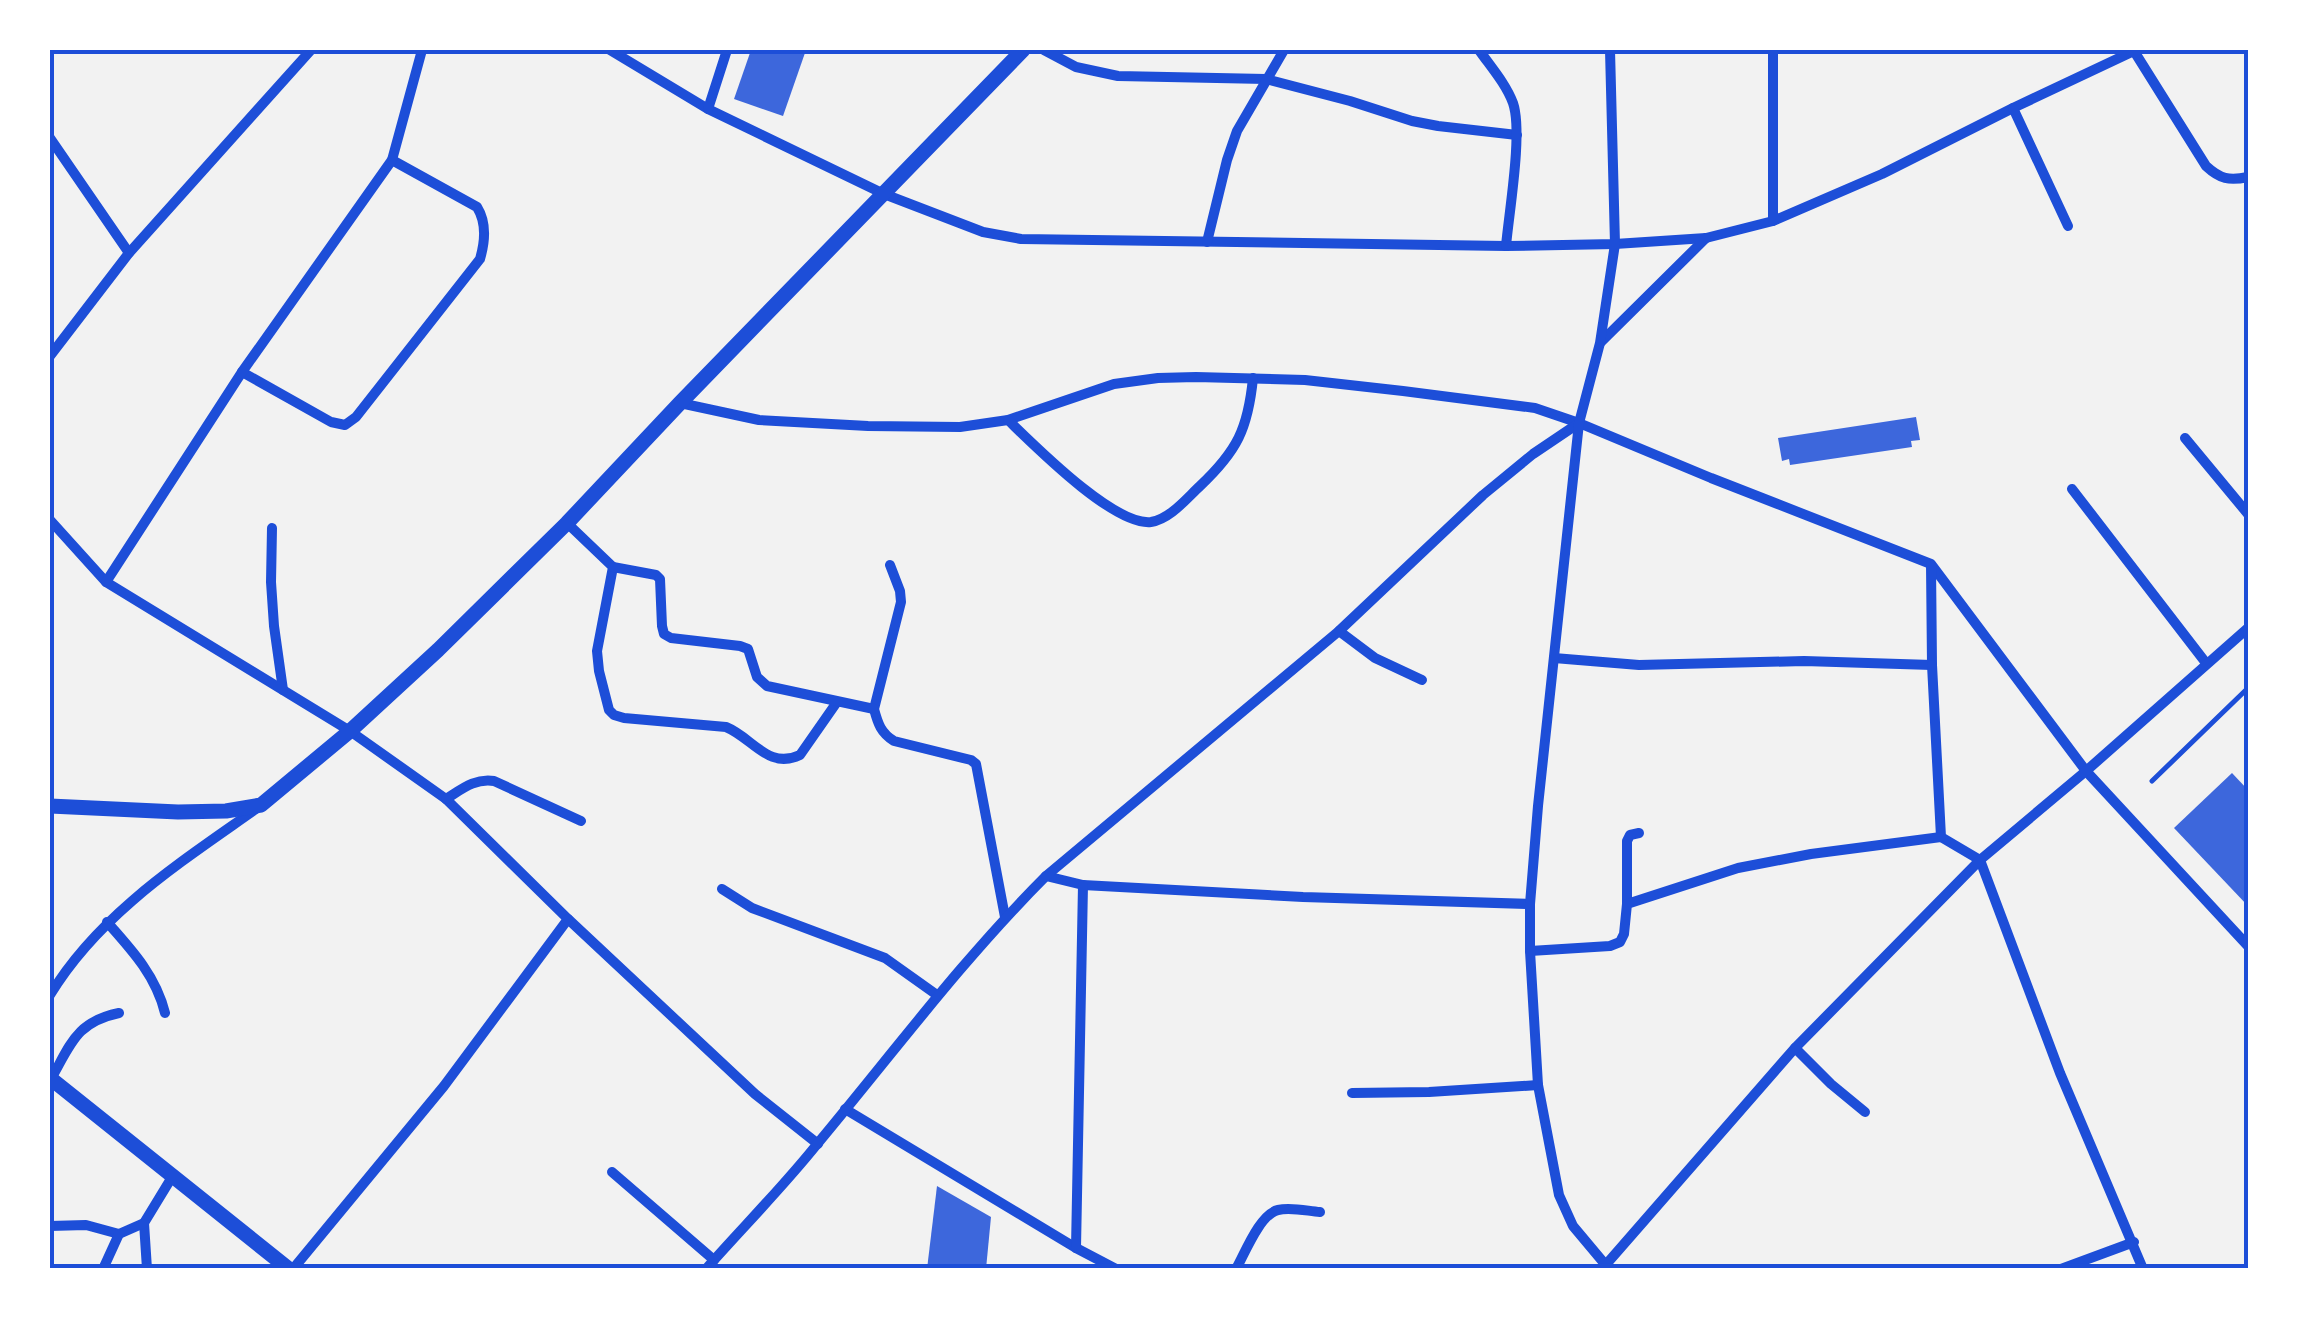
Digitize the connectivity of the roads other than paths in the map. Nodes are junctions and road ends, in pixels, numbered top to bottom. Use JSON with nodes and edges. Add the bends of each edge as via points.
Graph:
{"nodes":[{"id":1,"x":312,"y":50,"type":"edge"},
{"id":2,"x":422,"y":50,"type":"edge"},
{"id":3,"x":610,"y":50,"type":"edge"},
{"id":4,"x":727,"y":50,"type":"edge"},
{"id":5,"x":1023,"y":50,"type":"edge"},
{"id":6,"x":1044,"y":50,"type":"edge"},
{"id":7,"x":1284,"y":50,"type":"edge"},
{"id":8,"x":1479,"y":50,"type":"edge"},
{"id":9,"x":1610,"y":50,"type":"edge"},
{"id":10,"x":1774,"y":50,"type":"edge"},
{"id":11,"x":2130,"y":52,"type":"edge"},
{"id":12,"x":1266,"y":79,"type":"junction"},
{"id":13,"x":2014,"y":108,"type":"junction"},
{"id":14,"x":708,"y":109,"type":"junction"},
{"id":15,"x":1516,"y":135,"type":"junction"},
{"id":16,"x":50,"y":138,"type":"edge"},
{"id":17,"x":392,"y":160,"type":"junction"},
{"id":18,"x":2248,"y":177,"type":"edge"},
{"id":19,"x":884,"y":194,"type":"junction"},
{"id":20,"x":1773,"y":220,"type":"junction"},
{"id":21,"x":2068,"y":226,"type":"dead end"},
{"id":22,"x":1706,"y":238,"type":"junction"},
{"id":23,"x":1206,"y":242,"type":"junction"},
{"id":24,"x":1615,"y":244,"type":"junction"},
{"id":25,"x":1506,"y":246,"type":"junction"},
{"id":26,"x":129,"y":253,"type":"junction"},
{"id":27,"x":1600,"y":342,"type":"junction"},
{"id":28,"x":50,"y":356,"type":"edge"},
{"id":29,"x":242,"y":372,"type":"junction"},
{"id":30,"x":1253,"y":378,"type":"junction"},
{"id":31,"x":680,"y":403,"type":"junction"},
{"id":32,"x":1008,"y":420,"type":"junction"},
{"id":33,"x":1579,"y":423,"type":"junction"},
{"id":34,"x":2185,"y":438,"type":"dead end"},
{"id":35,"x":2072,"y":488,"type":"dead end"},
{"id":36,"x":2248,"y":514,"type":"edge"},
{"id":37,"x":50,"y":520,"type":"edge"},
{"id":38,"x":567,"y":523,"type":"junction"},
{"id":39,"x":272,"y":528,"type":"dead end"},
{"id":40,"x":1931,"y":564,"type":"junction"},
{"id":41,"x":890,"y":565,"type":"dead end"},
{"id":42,"x":612,"y":567,"type":"junction"},
{"id":43,"x":106,"y":582,"type":"junction"},
{"id":44,"x":2248,"y":628,"type":"edge"},
{"id":45,"x":1339,"y":630,"type":"junction"},
{"id":46,"x":1554,"y":658,"type":"junction"},
{"id":47,"x":2206,"y":663,"type":"junction"},
{"id":48,"x":1932,"y":665,"type":"junction"},
{"id":49,"x":1422,"y":680,"type":"dead end"},
{"id":50,"x":2248,"y":688,"type":"edge"},
{"id":51,"x":283,"y":690,"type":"junction"},
{"id":52,"x":837,"y":702,"type":"junction"},
{"id":53,"x":874,"y":709,"type":"junction"},
{"id":54,"x":350,"y":731,"type":"junction"},
{"id":55,"x":2086,"y":771,"type":"junction"},
{"id":56,"x":2152,"y":780,"type":"dead end"},
{"id":57,"x":446,"y":799,"type":"junction"},
{"id":58,"x":261,"y":805,"type":"junction"},
{"id":59,"x":50,"y":806,"type":"edge"},
{"id":60,"x":582,"y":821,"type":"dead end"},
{"id":61,"x":1640,"y":833,"type":"dead end"},
{"id":62,"x":1940,"y":837,"type":"junction"},
{"id":63,"x":1980,"y":860,"type":"junction"},
{"id":64,"x":1046,"y":876,"type":"junction"},
{"id":65,"x":1083,"y":885,"type":"junction"},
{"id":66,"x":722,"y":889,"type":"dead end"},
{"id":67,"x":1530,"y":904,"type":"junction"},
{"id":68,"x":1627,"y":904,"type":"junction"},
{"id":69,"x":1005,"y":917,"type":"junction"},
{"id":70,"x":568,"y":919,"type":"junction"},
{"id":71,"x":107,"y":922,"type":"junction"},
{"id":72,"x":2248,"y":946,"type":"edge"},
{"id":73,"x":1530,"y":951,"type":"junction"},
{"id":74,"x":50,"y":994,"type":"edge"},
{"id":75,"x":937,"y":995,"type":"junction"},
{"id":76,"x":119,"y":1013,"type":"dead end"},
{"id":77,"x":165,"y":1013,"type":"dead end"},
{"id":78,"x":1796,"y":1048,"type":"junction"},
{"id":79,"x":50,"y":1078,"type":"edge"},
{"id":80,"x":1538,"y":1086,"type":"junction"},
{"id":81,"x":1352,"y":1093,"type":"dead end"},
{"id":82,"x":845,"y":1108,"type":"junction"},
{"id":83,"x":1865,"y":1112,"type":"dead end"},
{"id":84,"x":818,"y":1144,"type":"junction"},
{"id":85,"x":612,"y":1172,"type":"dead end"},
{"id":86,"x":172,"y":1177,"type":"junction"},
{"id":87,"x":1320,"y":1212,"type":"dead end"},
{"id":88,"x":144,"y":1223,"type":"junction"},
{"id":89,"x":50,"y":1226,"type":"edge"},
{"id":90,"x":120,"y":1234,"type":"junction"},
{"id":91,"x":2134,"y":1242,"type":"junction"},
{"id":92,"x":1076,"y":1248,"type":"junction"},
{"id":93,"x":710,"y":1265,"type":"edge"},
{"id":94,"x":1606,"y":1268,"type":"edge"},
{"id":95,"x":103,"y":1269,"type":"edge"},
{"id":96,"x":147,"y":1269,"type":"edge"},
{"id":97,"x":291,"y":1269,"type":"edge"},
{"id":98,"x":1116,"y":1269,"type":"edge"},
{"id":99,"x":1236,"y":1269,"type":"edge"},
{"id":100,"x":2061,"y":1269,"type":"edge"},
{"id":101,"x":2143,"y":1269,"type":"edge"}],
"edges":[{"from":1,"to":26,"type":"street"},
{"from":2,"to":17,"type":"street"},
{"from":3,"to":14,"type":"street"},
{"from":4,"to":14,"type":"street"},
{"from":5,"to":19,"type":"main road"},
{"from":6,"to":12,"type":"street","via":[[1076,67],[1118,76]]},
{"from":7,"to":12,"type":"street"},
{"from":8,"to":15,"type":"street","via":[[1512,100]]},
{"from":9,"to":24,"type":"street"},
{"from":10,"to":20,"type":"street"},
{"from":11,"to":13,"type":"street"},
{"from":11,"to":18,"type":"street","via":[[2206,166],[2231,181]]},
{"from":12,"to":15,"type":"street","via":[[1412,121]]},
{"from":12,"to":23,"type":"street","via":[[1227,160]]},
{"from":13,"to":20,"type":"street"},
{"from":13,"to":21,"type":"street"},
{"from":14,"to":19,"type":"street"},
{"from":15,"to":25,"type":"street"},
{"from":16,"to":26,"type":"street"},
{"from":17,"to":29,"type":"street"},
{"from":17,"to":29,"type":"street","via":[[477,207],[484,230],[480,259],[345,425]]},
{"from":19,"to":23,"type":"street","via":[[983,232],[1021,239]]},
{"from":19,"to":31,"type":"main road"},
{"from":20,"to":22,"type":"street"},
{"from":22,"to":24,"type":"street"},
{"from":22,"to":27,"type":"street"},
{"from":23,"to":25,"type":"street"},
{"from":24,"to":25,"type":"street"},
{"from":24,"to":27,"type":"street"},
{"from":26,"to":28,"type":"street"},
{"from":27,"to":33,"type":"street"},
{"from":29,"to":43,"type":"street"},
{"from":30,"to":32,"type":"street","via":[[1114,384]]},
{"from":30,"to":32,"type":"street","via":[[1241,437],[1218,469],[1154,522],[1133,521],[1112,509]]},
{"from":30,"to":33,"type":"street","via":[[1535,408]]},
{"from":31,"to":32,"type":"street","via":[[760,420],[868,426]]},
{"from":31,"to":38,"type":"main road"},
{"from":33,"to":40,"type":"street"},
{"from":33,"to":45,"type":"street","via":[[1484,496]]},
{"from":33,"to":46,"type":"street"},
{"from":34,"to":36,"type":"street"},
{"from":35,"to":47,"type":"street"},
{"from":37,"to":43,"type":"street"},
{"from":38,"to":42,"type":"street"},
{"from":38,"to":54,"type":"main road"},
{"from":39,"to":51,"type":"street"},
{"from":40,"to":48,"type":"street"},
{"from":40,"to":55,"type":"street"},
{"from":41,"to":53,"type":"street","via":[[901,602]]},
{"from":42,"to":52,"type":"street","via":[[660,579],[664,634],[748,650],[767,686]]},
{"from":42,"to":52,"type":"street","via":[[597,651],[614,715],[726,727],[770,758],[790,760]]},
{"from":43,"to":51,"type":"street"},
{"from":44,"to":47,"type":"street"},
{"from":45,"to":49,"type":"street","via":[[1375,658]]},
{"from":45,"to":64,"type":"street"},
{"from":46,"to":48,"type":"street","via":[[1639,665]]},
{"from":46,"to":67,"type":"street"},
{"from":47,"to":55,"type":"street"},
{"from":48,"to":62,"type":"street"},
{"from":50,"to":56,"type":"lane"},
{"from":51,"to":54,"type":"street"},
{"from":52,"to":53,"type":"street"},
{"from":53,"to":69,"type":"street","via":[[883,734],[894,741],[976,764]]},
{"from":54,"to":57,"type":"street"},
{"from":54,"to":58,"type":"main road"},
{"from":55,"to":63,"type":"street"},
{"from":55,"to":72,"type":"street"},
{"from":57,"to":60,"type":"street","via":[[476,781],[494,781]]},
{"from":57,"to":70,"type":"street"},
{"from":58,"to":59,"type":"main road","via":[[178,812]]},
{"from":58,"to":71,"type":"street"},
{"from":61,"to":68,"type":"street","via":[[1626,841]]},
{"from":62,"to":63,"type":"street"},
{"from":62,"to":68,"type":"street","via":[[1738,868]]},
{"from":63,"to":78,"type":"street"},
{"from":63,"to":91,"type":"street","via":[[2060,1073]]},
{"from":64,"to":65,"type":"street"},
{"from":64,"to":69,"type":"street"},
{"from":65,"to":67,"type":"street"},
{"from":65,"to":92,"type":"street"},
{"from":66,"to":75,"type":"street","via":[[752,908],[885,958]]},
{"from":67,"to":73,"type":"street"},
{"from":68,"to":73,"type":"street","via":[[1620,942]]},
{"from":69,"to":75,"type":"street"},
{"from":70,"to":84,"type":"street"},
{"from":70,"to":97,"type":"street","via":[[444,1086]]},
{"from":71,"to":74,"type":"street"},
{"from":71,"to":77,"type":"street","via":[[160,990]]},
{"from":73,"to":80,"type":"street"},
{"from":75,"to":82,"type":"street"},
{"from":76,"to":79,"type":"street","via":[[85,1025]]},
{"from":78,"to":83,"type":"street"},
{"from":78,"to":94,"type":"street"},
{"from":79,"to":86,"type":"main road"},
{"from":80,"to":81,"type":"street"},
{"from":80,"to":94,"type":"street","via":[[1559,1195],[1573,1226]]},
{"from":82,"to":84,"type":"street"},
{"from":82,"to":92,"type":"street"},
{"from":84,"to":93,"type":"street"},
{"from":85,"to":93,"type":"street"},
{"from":86,"to":88,"type":"street"},
{"from":86,"to":97,"type":"main road"},
{"from":87,"to":99,"type":"street","via":[[1273,1211]]},
{"from":88,"to":90,"type":"street"},
{"from":88,"to":96,"type":"street"},
{"from":89,"to":90,"type":"street","via":[[86,1225]]},
{"from":90,"to":95,"type":"street"},
{"from":91,"to":100,"type":"street"},
{"from":91,"to":101,"type":"street"},
{"from":92,"to":98,"type":"street"}]}
